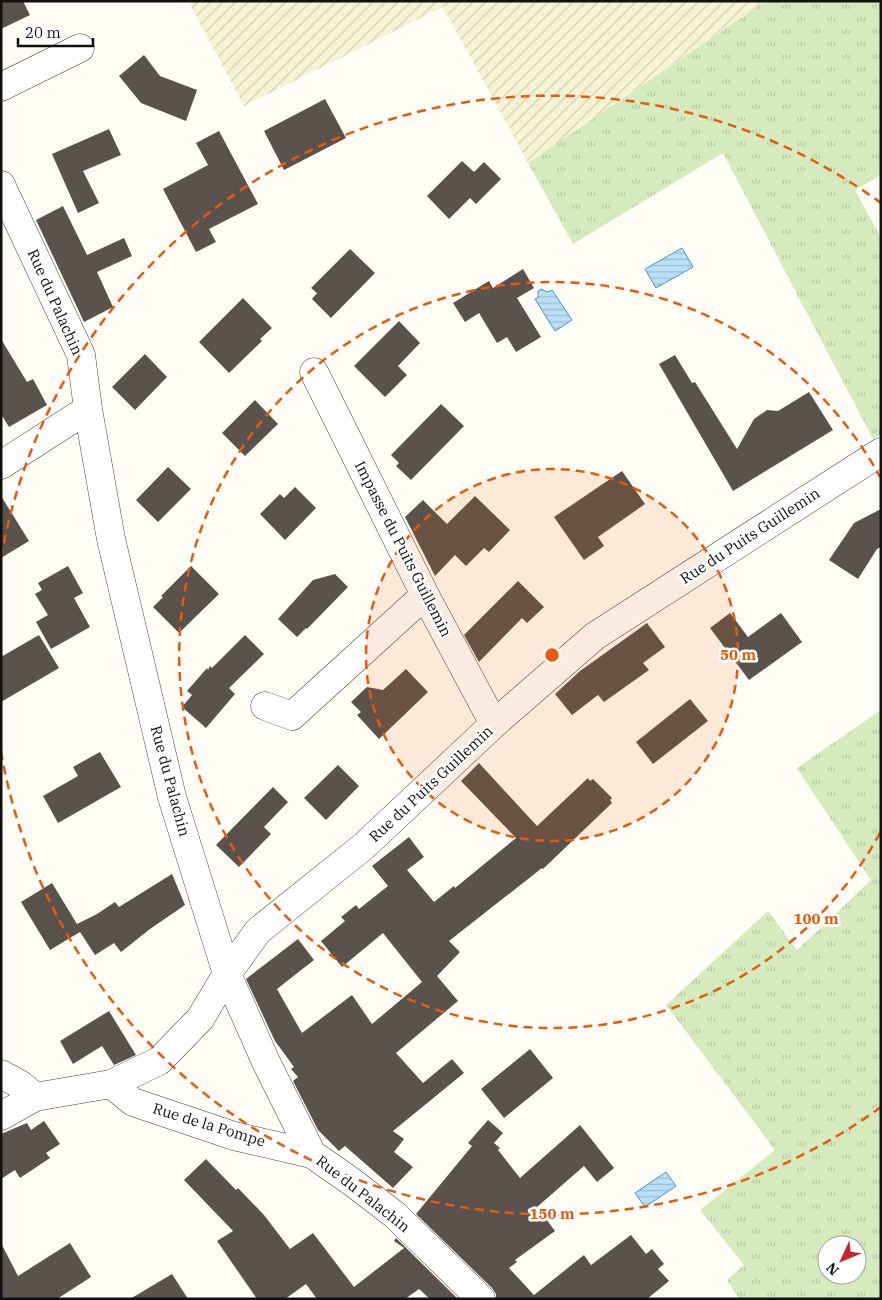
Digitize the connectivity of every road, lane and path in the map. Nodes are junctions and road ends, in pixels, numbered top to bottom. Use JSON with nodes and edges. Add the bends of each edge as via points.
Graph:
{"nodes":[{"id":1,"x":80,"y":48,"type":"dead end"},
{"id":2,"x":1,"y":87,"type":"edge"},
{"id":3,"x":1,"y":185,"type":"edge"},
{"id":4,"x":314,"y":372,"type":"dead end"},
{"id":5,"x":88,"y":409,"type":"junction"},
{"id":6,"x":881,"y":452,"type":"edge"},
{"id":7,"x":1,"y":465,"type":"edge"},
{"id":8,"x":425,"y":595,"type":"junction"},
{"id":9,"x":265,"y":706,"type":"dead end"},
{"id":10,"x":494,"y":724,"type":"junction"},
{"id":11,"x":227,"y":974,"type":"junction"},
{"id":12,"x":1,"y":1074,"type":"edge"},
{"id":13,"x":111,"y":1084,"type":"junction"},
{"id":14,"x":35,"y":1097,"type":"junction"},
{"id":15,"x":1,"y":1116,"type":"edge"},
{"id":16,"x":312,"y":1154,"type":"junction"},
{"id":17,"x":481,"y":1299,"type":"edge"}],
"edges":[{"from":1,"to":2,"type":"street"},
{"from":3,"to":5,"type":"street","name":"Rue du Palachin","via":[[81,355]]},
{"from":4,"to":8,"type":"street","name":"Impasse du Puits Guillemin"},
{"from":5,"to":7,"type":"street"},
{"from":5,"to":11,"type":"street","name":"Rue du Palachin","via":[[111,540],[172,797]]},
{"from":6,"to":10,"type":"street","name":"Rue du Puits Guillemin","via":[[595,636]]},
{"from":8,"to":9,"type":"street","via":[[292,716]]},
{"from":8,"to":10,"type":"street","name":"Impasse du Puits Guillemin"},
{"from":10,"to":11,"type":"street","name":"Rue du Puits Guillemin","via":[[364,846],[258,931]]},
{"from":11,"to":13,"type":"street","name":"Rue du Puits Guillemin","via":[[200,1019],[159,1061]]},
{"from":11,"to":16,"type":"street","name":"Rue du Palachin"},
{"from":12,"to":14,"type":"street"},
{"from":13,"to":14,"type":"street","name":"Rue du Puits Guillemin"},
{"from":13,"to":16,"type":"street","name":"Rue de la Pompe","via":[[133,1102],[234,1136]]},
{"from":14,"to":15,"type":"street","name":"Rue du Puits Guillemin"},
{"from":16,"to":17,"type":"street","name":"Rue du Palachin","via":[[395,1215]]}]}
